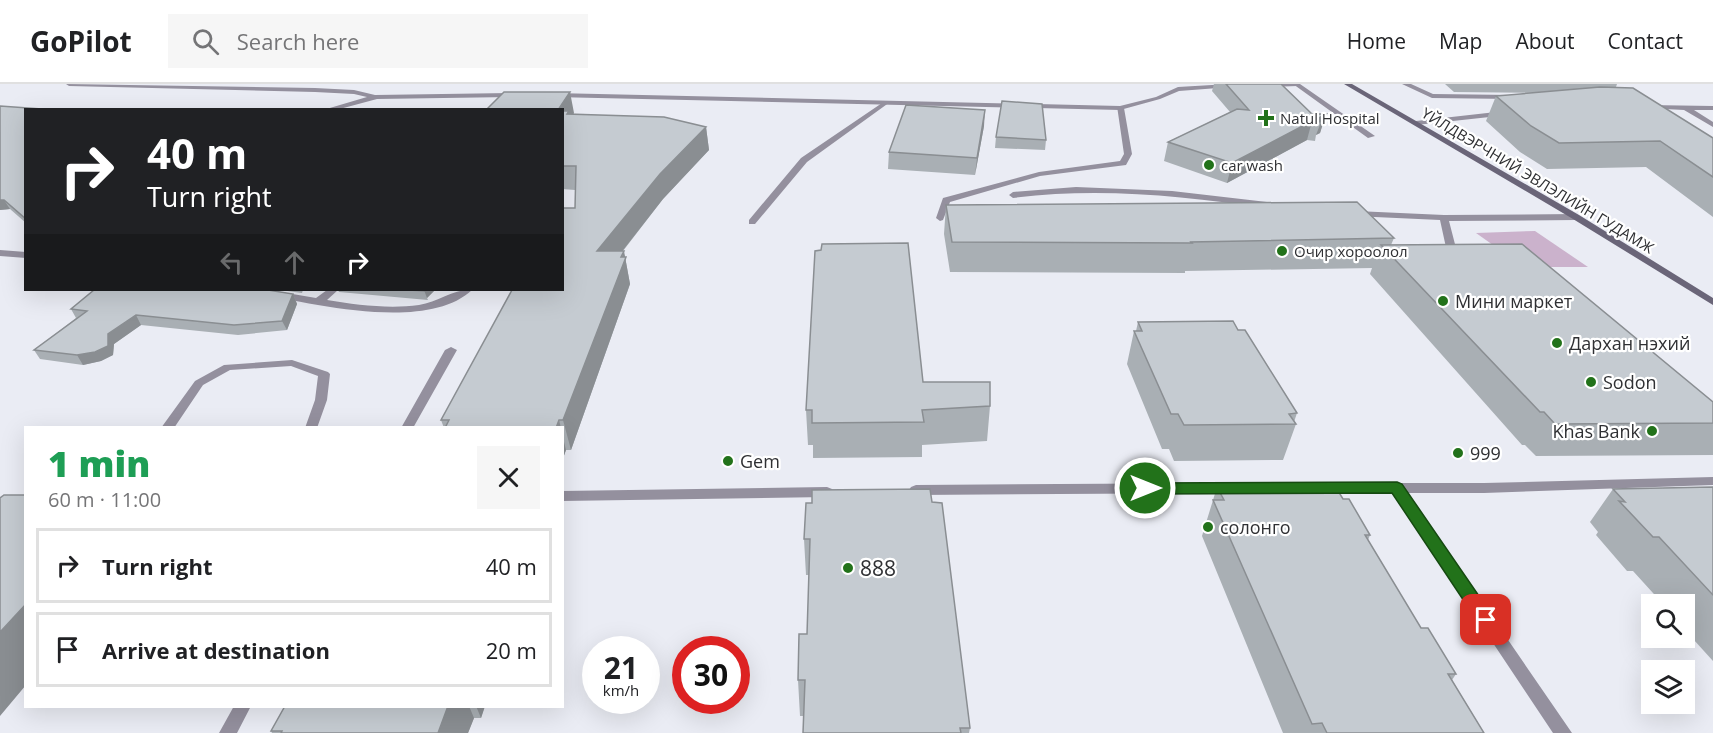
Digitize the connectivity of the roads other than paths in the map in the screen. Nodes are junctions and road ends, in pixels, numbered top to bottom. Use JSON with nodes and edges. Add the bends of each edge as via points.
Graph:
{"nodes":[{"id":1,"x":69,"y":84,"type":"edge"},
{"id":2,"x":1296,"y":84,"type":"edge"},
{"id":3,"x":1347,"y":84,"type":"edge"},
{"id":4,"x":1405,"y":84,"type":"edge"},
{"id":5,"x":1262,"y":85,"type":"edge"},
{"id":6,"x":1240,"y":86,"type":"edge"},
{"id":7,"x":520,"y":95,"type":"edge"},
{"id":8,"x":543,"y":95,"type":"edge"},
{"id":9,"x":377,"y":97,"type":"junction"},
{"id":10,"x":1518,"y":97,"type":"edge"},
{"id":11,"x":887,"y":102,"type":"junction"},
{"id":12,"x":1644,"y":107,"type":"edge"},
{"id":13,"x":1684,"y":107,"type":"junction"},
{"id":14,"x":334,"y":108,"type":"edge"},
{"id":15,"x":1120,"y":108,"type":"junction"},
{"id":16,"x":1713,"y":108,"type":"edge"},
{"id":17,"x":1515,"y":112,"type":"edge"},
{"id":18,"x":1416,"y":123,"type":"junction"},
{"id":19,"x":1713,"y":125,"type":"edge"},
{"id":20,"x":1371,"y":135,"type":"dead end"},
{"id":21,"x":1013,"y":195,"type":"dead end"},
{"id":22,"x":1282,"y":207,"type":"edge"},
{"id":23,"x":1340,"y":212,"type":"edge"},
{"id":24,"x":1576,"y":217,"type":"junction"},
{"id":25,"x":940,"y":218,"type":"dead end"},
{"id":26,"x":1444,"y":218,"type":"junction"},
{"id":27,"x":752,"y":222,"type":"dead end"},
{"id":28,"x":1452,"y":252,"type":"edge"},
{"id":29,"x":0,"y":254,"type":"edge"},
{"id":30,"x":24,"y":255,"type":"edge"},
{"id":31,"x":261,"y":291,"type":"edge"},
{"id":32,"x":332,"y":291,"type":"edge"},
{"id":33,"x":466,"y":291,"type":"edge"},
{"id":34,"x":320,"y":300,"type":"junction"},
{"id":35,"x":1713,"y":302,"type":"edge"},
{"id":36,"x":452,"y":351,"type":"dead end"},
{"id":37,"x":168,"y":426,"type":"edge"},
{"id":38,"x":312,"y":426,"type":"edge"},
{"id":39,"x":408,"y":426,"type":"edge"},
{"id":40,"x":1713,"y":481,"type":"edge"},
{"id":41,"x":1242,"y":488,"type":"edge"},
{"id":42,"x":1302,"y":488,"type":"edge"},
{"id":43,"x":1397,"y":488,"type":"junction"},
{"id":44,"x":837,"y":491,"type":"edge"},
{"id":45,"x":897,"y":491,"type":"edge"},
{"id":46,"x":564,"y":496,"type":"edge"},
{"id":47,"x":242,"y":708,"type":"edge"},
{"id":48,"x":228,"y":733,"type":"edge"},
{"id":49,"x":1563,"y":733,"type":"edge"}],
"edges":[{"from":1,"to":9,"type":"street","via":[[315,90]]},
{"from":2,"to":5,"type":"street"},
{"from":2,"to":20,"type":"street"},
{"from":3,"to":18,"type":"main road","name":"ҮЙЛДВЭРЧНИЙ ЭВЛЭЛИЙН ГУДАМЖ"},
{"from":4,"to":10,"type":"street","via":[[1432,96]]},
{"from":6,"to":15,"type":"street","via":[[1178,89]]},
{"from":7,"to":9,"type":"street"},
{"from":8,"to":11,"type":"street"},
{"from":9,"to":14,"type":"street"},
{"from":11,"to":15,"type":"street"},
{"from":11,"to":27,"type":"street","via":[[804,160]]},
{"from":12,"to":13,"type":"street"},
{"from":13,"to":16,"type":"street"},
{"from":13,"to":19,"type":"street"},
{"from":15,"to":25,"type":"street","via":[[1128,154],[1123,163],[1039,174],[946,200]]},
{"from":17,"to":18,"type":"street"},
{"from":18,"to":24,"type":"main road","name":"ҮЙЛДВЭРЧНИЙ ЭВЛЭЛИЙН ГУДАМЖ"},
{"from":21,"to":22,"type":"street","via":[[1053,188],[1093,188],[1194,195]]},
{"from":23,"to":26,"type":"street"},
{"from":24,"to":26,"type":"street"},
{"from":24,"to":35,"type":"main road","name":"ҮЙЛДВЭРЧНИЙ ЭВЛЭЛИЙН ГУДАМЖ"},
{"from":26,"to":28,"type":"street"},
{"from":29,"to":30,"type":"street"},
{"from":31,"to":34,"type":"street"},
{"from":32,"to":34,"type":"street"},
{"from":33,"to":34,"type":"street","via":[[450,302],[402,310]]},
{"from":36,"to":39,"type":"street"},
{"from":37,"to":38,"type":"street","via":[[199,383],[228,367],[292,363],[324,374],[321,400]]},
{"from":40,"to":43,"type":"street"},
{"from":41,"to":45,"type":"street"},
{"from":42,"to":43,"type":"street"},
{"from":43,"to":49,"type":"street"},
{"from":44,"to":46,"type":"street"},
{"from":47,"to":48,"type":"street"}]}
